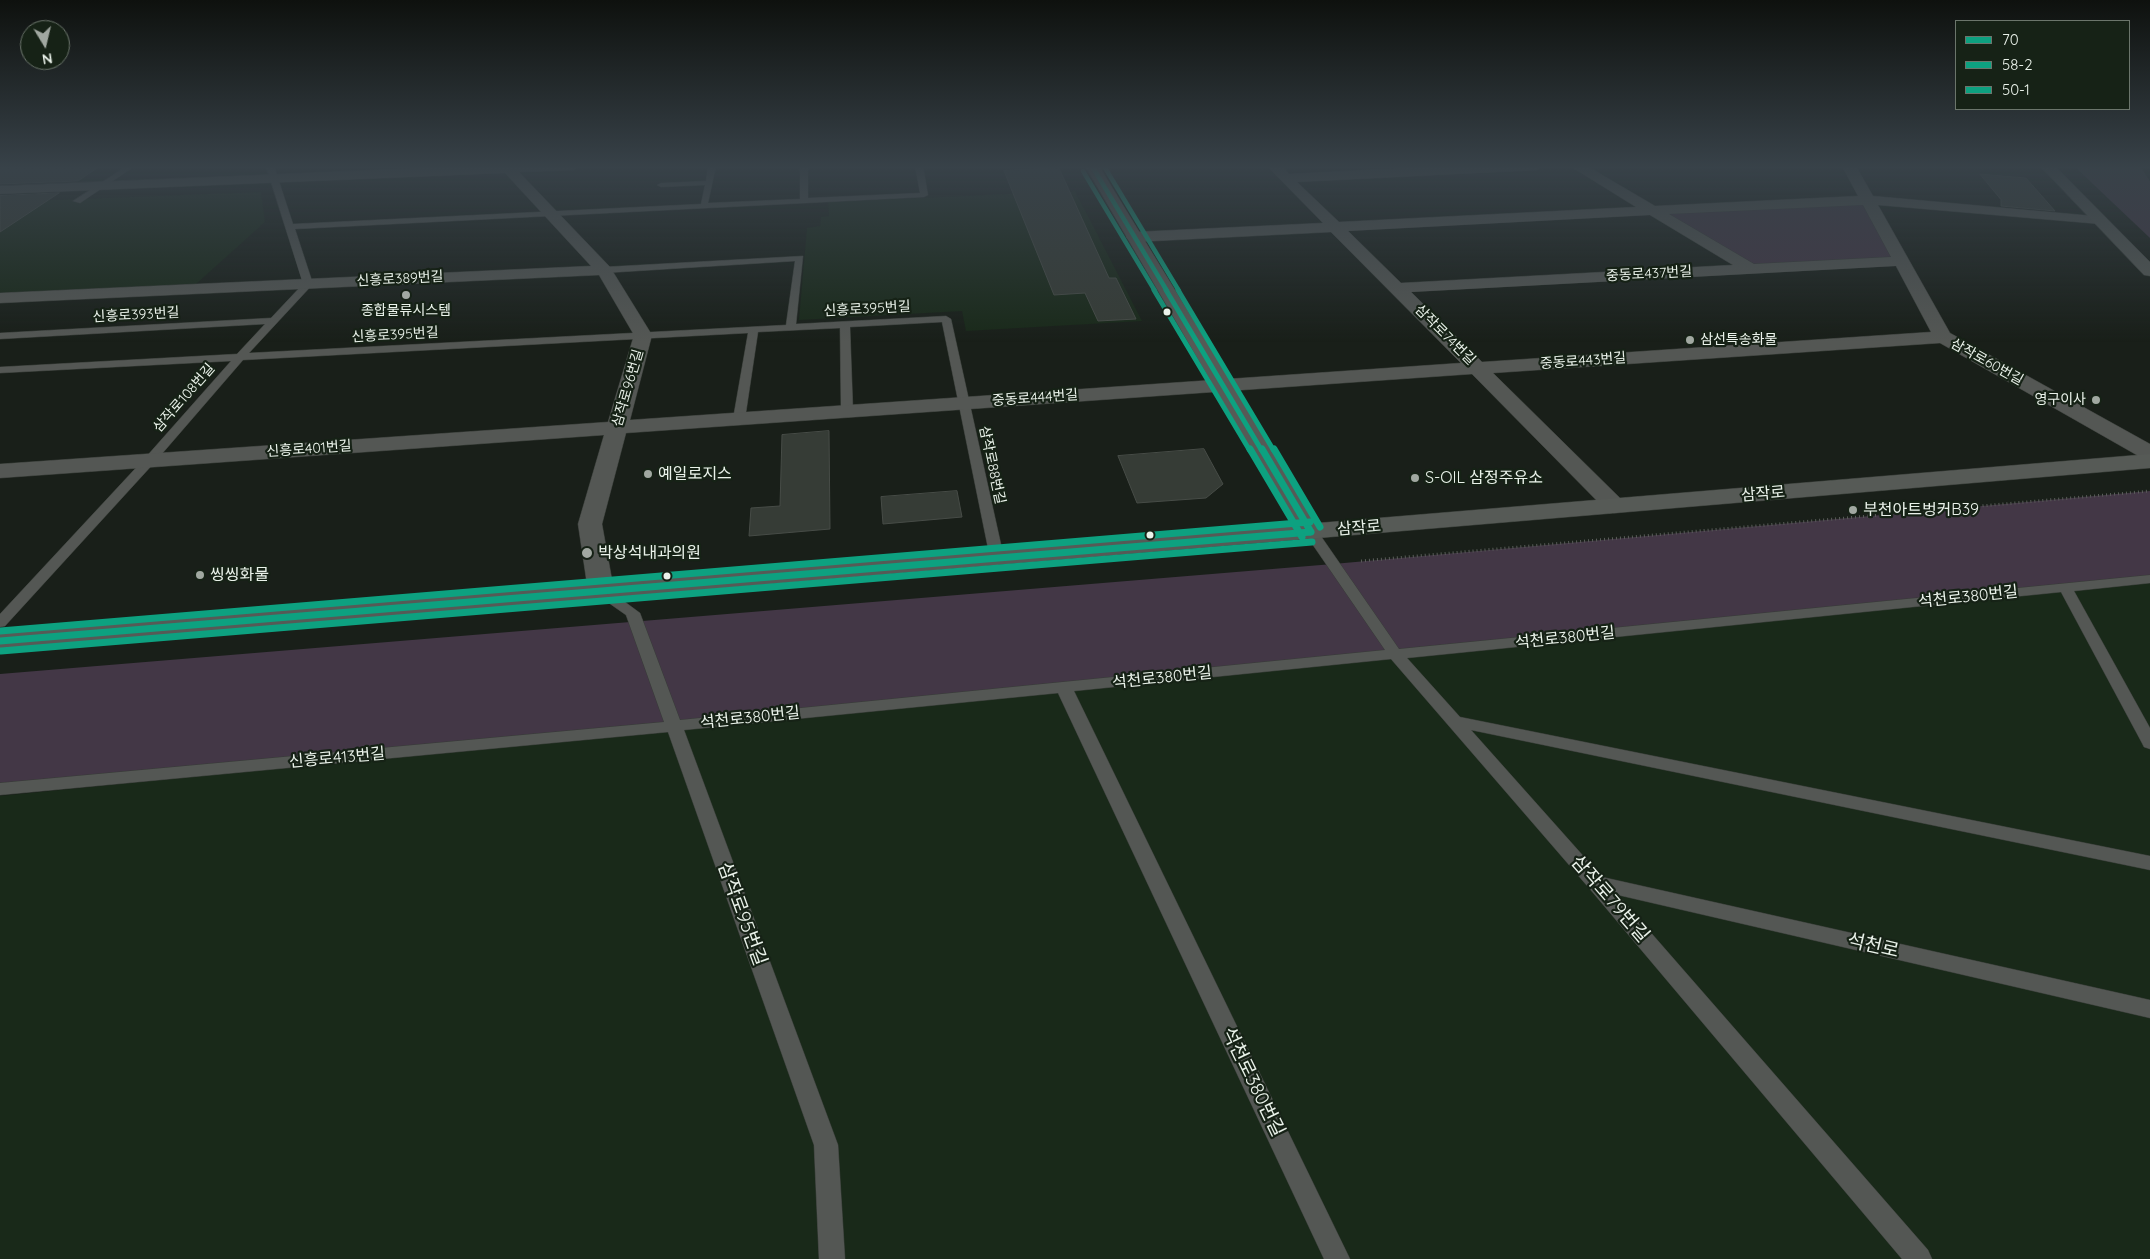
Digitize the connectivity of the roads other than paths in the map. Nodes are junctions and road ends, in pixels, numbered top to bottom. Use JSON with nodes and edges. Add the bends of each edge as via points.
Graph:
{"nodes":[{"id":1,"x":334,"y":225,"type":"edge"},
{"id":2,"x":561,"y":225,"type":"edge"},
{"id":3,"x":1127,"y":225,"type":"edge"},
{"id":4,"x":1360,"y":225,"type":"edge"},
{"id":5,"x":1678,"y":225,"type":"edge"},
{"id":6,"x":1881,"y":225,"type":"edge"},
{"id":7,"x":2105,"y":225,"type":"edge"},
{"id":8,"x":1335,"y":226,"type":"junction"},
{"id":9,"x":289,"y":227,"type":"joint"},
{"id":10,"x":1134,"y":237,"type":"junction"},
{"id":11,"x":1900,"y":260,"type":"junction"},
{"id":12,"x":1751,"y":269,"type":"junction"},
{"id":13,"x":604,"y":270,"type":"junction"},
{"id":14,"x":2150,"y":271,"type":"edge"},
{"id":15,"x":308,"y":284,"type":"junction"},
{"id":16,"x":1398,"y":288,"type":"junction"},
{"id":17,"x":0,"y":298,"type":"edge"},
{"id":18,"x":946,"y":319,"type":"joint"},
{"id":19,"x":273,"y":321,"type":"junction"},
{"id":20,"x":845,"y":324,"type":"junction"},
{"id":21,"x":790,"y":327,"type":"junction"},
{"id":22,"x":754,"y":329,"type":"junction"},
{"id":23,"x":643,"y":335,"type":"junction"},
{"id":24,"x":0,"y":336,"type":"edge"},
{"id":25,"x":1943,"y":337,"type":"junction"},
{"id":26,"x":240,"y":357,"type":"junction"},
{"id":27,"x":1478,"y":368,"type":"junction"},
{"id":28,"x":0,"y":370,"type":"edge"},
{"id":29,"x":1223,"y":385,"type":"junction"},
{"id":30,"x":964,"y":403,"type":"junction"},
{"id":31,"x":847,"y":411,"type":"junction"},
{"id":32,"x":738,"y":419,"type":"junction"},
{"id":33,"x":617,"y":427,"type":"junction"},
{"id":34,"x":2150,"y":453,"type":"edge"},
{"id":35,"x":150,"y":460,"type":"junction"},
{"id":36,"x":2150,"y":461,"type":"edge"},
{"id":37,"x":0,"y":471,"type":"edge"},
{"id":38,"x":1615,"y":506,"type":"junction"},
{"id":39,"x":1312,"y":532,"type":"junction"},
{"id":40,"x":997,"y":558,"type":"junction"},
{"id":41,"x":2150,"y":579,"type":"edge"},
{"id":42,"x":2065,"y":587,"type":"junction"},
{"id":43,"x":601,"y":591,"type":"junction"},
{"id":44,"x":0,"y":623,"type":"edge"},
{"id":45,"x":0,"y":642,"type":"edge"},
{"id":46,"x":1396,"y":655,"type":"junction"},
{"id":47,"x":1064,"y":688,"type":"junction"},
{"id":48,"x":1452,"y":721,"type":"junction"},
{"id":49,"x":674,"y":726,"type":"junction"},
{"id":50,"x":2150,"y":743,"type":"edge"},
{"id":51,"x":0,"y":789,"type":"edge"},
{"id":52,"x":2150,"y":863,"type":"edge"},
{"id":53,"x":1596,"y":883,"type":"junction"},
{"id":54,"x":2150,"y":1009,"type":"edge"},
{"id":55,"x":832,"y":1259,"type":"edge"},
{"id":56,"x":1337,"y":1259,"type":"edge"},
{"id":57,"x":1919,"y":1259,"type":"edge"}],
"edges":[{"from":1,"to":9,"type":"lane"},
{"from":2,"to":13,"type":"street","name":"삼작로96번길"},
{"from":3,"to":10,"type":"street"},
{"from":4,"to":8,"type":"street"},
{"from":5,"to":12,"type":"street"},
{"from":6,"to":11,"type":"street","name":"삼작로60번길"},
{"from":7,"to":14,"type":"street"},
{"from":8,"to":10,"type":"street"},
{"from":8,"to":16,"type":"street","name":"삼작로74번길"},
{"from":9,"to":15,"type":"lane"},
{"from":10,"to":29,"type":"street"},
{"from":11,"to":12,"type":"street","name":"중동로437번길"},
{"from":11,"to":25,"type":"street","name":"삼작로60번길"},
{"from":12,"to":16,"type":"street","name":"중동로437번길"},
{"from":13,"to":15,"type":"street","name":"신흥로389번길"},
{"from":13,"to":21,"type":"lane","name":"신흥로389번길","via":[[800,258]]},
{"from":13,"to":23,"type":"street","name":"삼작로96번길"},
{"from":15,"to":17,"type":"street","name":"신흥로389번길"},
{"from":15,"to":19,"type":"lane","name":"삼작로108번길"},
{"from":16,"to":27,"type":"street","name":"삼작로74번길"},
{"from":18,"to":20,"type":"lane","name":"신흥로395번길"},
{"from":18,"to":30,"type":"lane","name":"삼작로88번길"},
{"from":19,"to":24,"type":"lane","name":"신흥로393번길"},
{"from":19,"to":26,"type":"lane","name":"삼작로108번길"},
{"from":20,"to":21,"type":"lane","name":"신흥로395번길"},
{"from":20,"to":31,"type":"lane"},
{"from":21,"to":22,"type":"lane","name":"신흥로395번길"},
{"from":22,"to":23,"type":"lane","name":"신흥로395번길"},
{"from":22,"to":32,"type":"lane"},
{"from":23,"to":26,"type":"lane","name":"신흥로395번길"},
{"from":23,"to":33,"type":"street","name":"삼작로96번길"},
{"from":25,"to":27,"type":"street","name":"중동로443번길"},
{"from":25,"to":34,"type":"street","name":"삼작로60번길"},
{"from":26,"to":28,"type":"lane","name":"신흥로395번길"},
{"from":26,"to":35,"type":"lane","name":"삼작로108번길"},
{"from":27,"to":29,"type":"street","name":"중동로443번길"},
{"from":27,"to":38,"type":"street","name":"삼작로74번길"},
{"from":29,"to":30,"type":"street","name":"중동로444번길"},
{"from":29,"to":39,"type":"street"},
{"from":30,"to":31,"type":"street","name":"중동로444번길"},
{"from":30,"to":40,"type":"lane","name":"삼작로88번길"},
{"from":31,"to":32,"type":"street","name":"중동로444번길"},
{"from":32,"to":33,"type":"street","name":"중동로444번길"},
{"from":33,"to":35,"type":"street","name":"신흥로401번길"},
{"from":33,"to":43,"type":"street","name":"삼작로96번길","via":[[590,524]]},
{"from":35,"to":37,"type":"street","name":"신흥로401번길"},
{"from":35,"to":44,"type":"lane","name":"삼작로108번길"},
{"from":36,"to":38,"type":"street","name":"삼작로"},
{"from":38,"to":39,"type":"street","name":"삼작로"},
{"from":39,"to":40,"type":"street","name":"삼작로"},
{"from":39,"to":46,"type":"lane","name":"삼작로79번길"},
{"from":40,"to":43,"type":"street","name":"삼작로"},
{"from":41,"to":42,"type":"lane","name":"석천로380번길"},
{"from":42,"to":46,"type":"lane","name":"석천로380번길"},
{"from":42,"to":50,"type":"lane"},
{"from":43,"to":45,"type":"street","name":"삼작로"},
{"from":43,"to":49,"type":"lane","name":"삼작로95번길","via":[[633,613]]},
{"from":46,"to":47,"type":"lane","name":"석천로380번길"},
{"from":46,"to":48,"type":"lane","name":"삼작로79번길"},
{"from":47,"to":49,"type":"lane","name":"석천로380번길"},
{"from":47,"to":56,"type":"lane","name":"석천로380번길"},
{"from":48,"to":52,"type":"lane"},
{"from":48,"to":53,"type":"lane","name":"삼작로79번길"},
{"from":49,"to":51,"type":"lane","name":"신흥로413번길"},
{"from":49,"to":55,"type":"lane","name":"삼작로95번길","via":[[826,1146]]},
{"from":53,"to":54,"type":"lane","name":"석천로"},
{"from":53,"to":57,"type":"lane","name":"삼작로79번길"}]}
